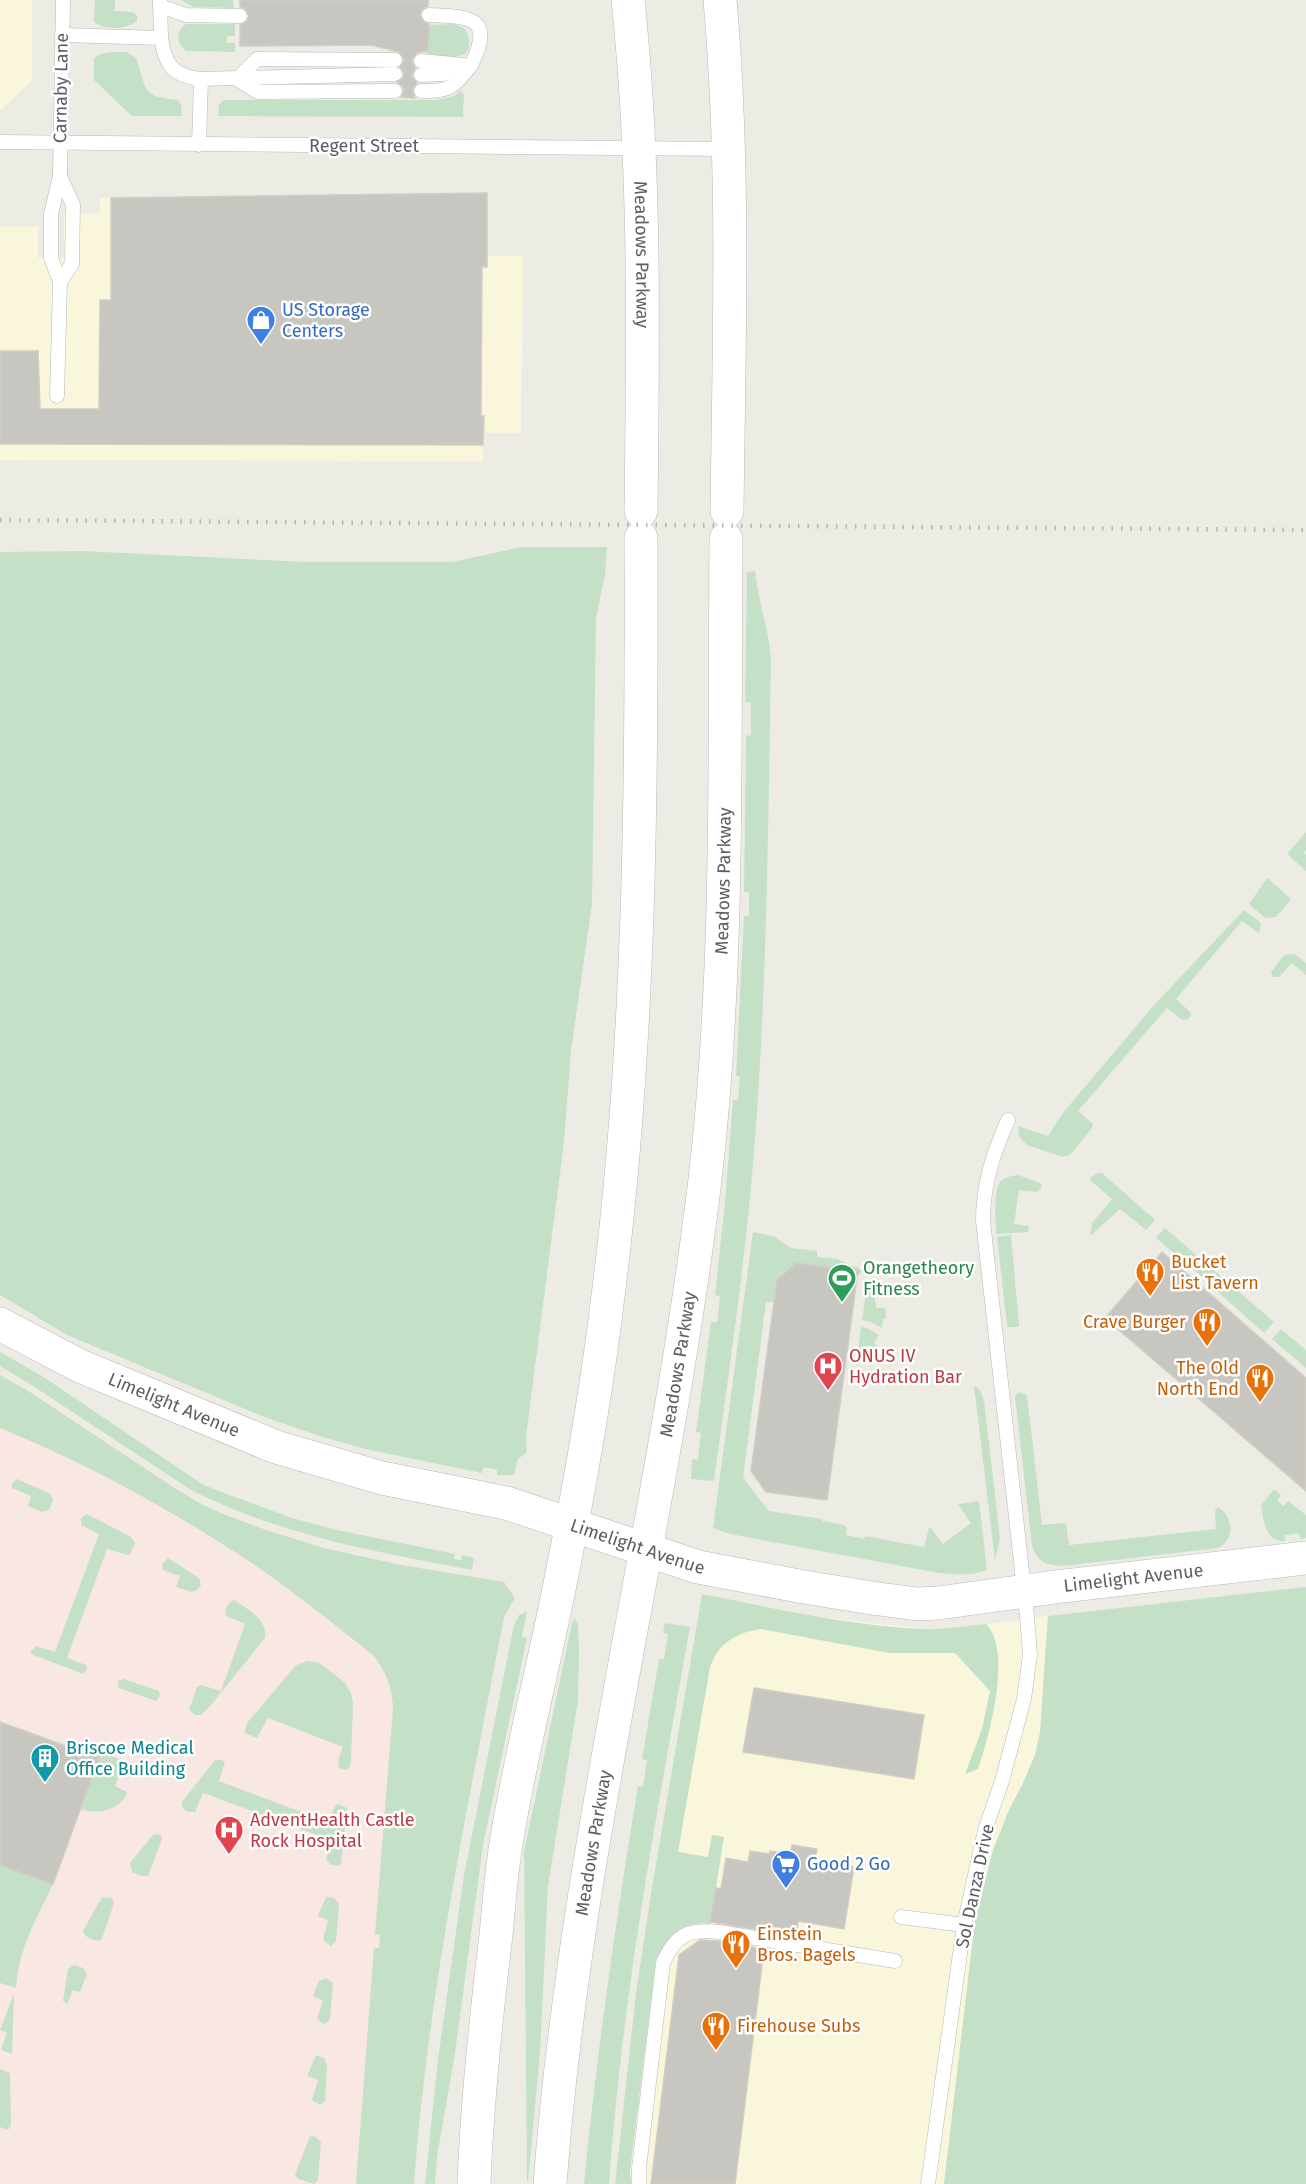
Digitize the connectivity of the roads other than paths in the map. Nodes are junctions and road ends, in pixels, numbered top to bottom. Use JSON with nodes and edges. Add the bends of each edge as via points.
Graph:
{"nodes":[{"id":1,"x":63,"y":0,"type":"edge"},
{"id":2,"x":628,"y":0,"type":"edge"},
{"id":3,"x":720,"y":0,"type":"edge"},
{"id":4,"x":160,"y":3,"type":"edge"},
{"id":5,"x":429,"y":15,"type":"dead end"},
{"id":6,"x":240,"y":16,"type":"dead end"},
{"id":7,"x":62,"y":35,"type":"junction"},
{"id":8,"x":161,"y":38,"type":"junction"},
{"id":9,"x":395,"y":60,"type":"dead end"},
{"id":10,"x":471,"y":65,"type":"junction"},
{"id":11,"x":421,"y":68,"type":"dead end"},
{"id":12,"x":395,"y":75,"type":"dead end"},
{"id":13,"x":201,"y":79,"type":"junction"},
{"id":14,"x":237,"y":79,"type":"junction"},
{"id":15,"x":395,"y":91,"type":"dead end"},
{"id":16,"x":421,"y":91,"type":"dead end"},
{"id":17,"x":0,"y":142,"type":"edge"},
{"id":18,"x":60,"y":142,"type":"junction"},
{"id":19,"x":199,"y":145,"type":"junction"},
{"id":20,"x":640,"y":147,"type":"junction"},
{"id":21,"x":728,"y":148,"type":"junction"},
{"id":22,"x":60,"y":176,"type":"junction"},
{"id":23,"x":60,"y":282,"type":"junction"},
{"id":24,"x":57,"y":396,"type":"dead end"},
{"id":25,"x":1008,"y":1120,"type":"dead end"},
{"id":26,"x":0,"y":1324,"type":"edge"},
{"id":27,"x":572,"y":1524,"type":"junction"},
{"id":28,"x":645,"y":1549,"type":"junction"},
{"id":29,"x":1306,"y":1558,"type":"edge"},
{"id":30,"x":1024,"y":1591,"type":"junction"},
{"id":31,"x":902,"y":1917,"type":"dead end"},
{"id":32,"x":964,"y":1925,"type":"junction"},
{"id":33,"x":895,"y":1961,"type":"dead end"},
{"id":34,"x":474,"y":2184,"type":"edge"},
{"id":35,"x":550,"y":2184,"type":"edge"},
{"id":36,"x":639,"y":2184,"type":"edge"},
{"id":37,"x":927,"y":2184,"type":"edge"}],
"edges":[{"from":1,"to":7,"type":"lane","name":"Carnaby Lane"},
{"from":2,"to":20,"type":"main road","name":"Meadows Parkway"},
{"from":3,"to":21,"type":"main road","name":"Meadows Parkway"},
{"from":4,"to":6,"type":"lane","via":[[186,15]]},
{"from":4,"to":8,"type":"lane"},
{"from":5,"to":10,"type":"lane","via":[[464,17],[476,23],[479,43]]},
{"from":7,"to":8,"type":"lane"},
{"from":7,"to":18,"type":"lane","name":"Carnaby Lane"},
{"from":8,"to":13,"type":"lane","via":[[164,56],[172,69]]},
{"from":9,"to":14,"type":"lane","via":[[257,59]]},
{"from":10,"to":11,"type":"lane","via":[[443,74]]},
{"from":10,"to":16,"type":"lane","via":[[458,83],[447,90]]},
{"from":12,"to":14,"type":"lane"},
{"from":13,"to":14,"type":"lane"},
{"from":13,"to":19,"type":"lane"},
{"from":14,"to":15,"type":"lane","via":[[258,92]]},
{"from":17,"to":18,"type":"lane","name":"Regent Street"},
{"from":18,"to":19,"type":"lane","name":"Regent Street"},
{"from":18,"to":22,"type":"lane","name":"Carnaby Lane"},
{"from":19,"to":20,"type":"lane","name":"Regent Street"},
{"from":20,"to":21,"type":"lane","name":"Regent Street"},
{"from":20,"to":27,"type":"main road","name":"Meadows Parkway","via":[[643,281],[637,956],[631,1077],[607,1304]]},
{"from":21,"to":28,"type":"main road","name":"Meadows Parkway","via":[[723,952],[716,1072],[704,1190]]},
{"from":22,"to":23,"type":"lane","via":[[51,214],[51,258]]},
{"from":22,"to":23,"type":"lane","via":[[73,205],[72,264]]},
{"from":23,"to":24,"type":"lane"},
{"from":25,"to":30,"type":"lane","name":"Sol Danza Drive","via":[[987,1176],[983,1221]]},
{"from":26,"to":27,"type":"main road","name":"Limelight Avenue","via":[[80,1366],[276,1447],[382,1478],[506,1503]]},
{"from":27,"to":28,"type":"main road","name":"Limelight Avenue"},
{"from":27,"to":34,"type":"main road","name":"Meadows Parkway","via":[[505,1848]]},
{"from":28,"to":30,"type":"main road","name":"Limelight Avenue","via":[[698,1567],[917,1604]]},
{"from":28,"to":35,"type":"main road","name":"Meadows Parkway","via":[[591,1857],[563,2051]]},
{"from":29,"to":30,"type":"main road","name":"Limelight Avenue"},
{"from":30,"to":32,"type":"lane","name":"Sol Danza Drive","via":[[1030,1655],[1024,1700],[985,1830]]},
{"from":31,"to":32,"type":"lane"},
{"from":32,"to":37,"type":"lane","name":"Sol Danza Drive"},
{"from":33,"to":36,"type":"lane","via":[[719,1932],[691,1932],[680,1938],[663,1963]]}]}
